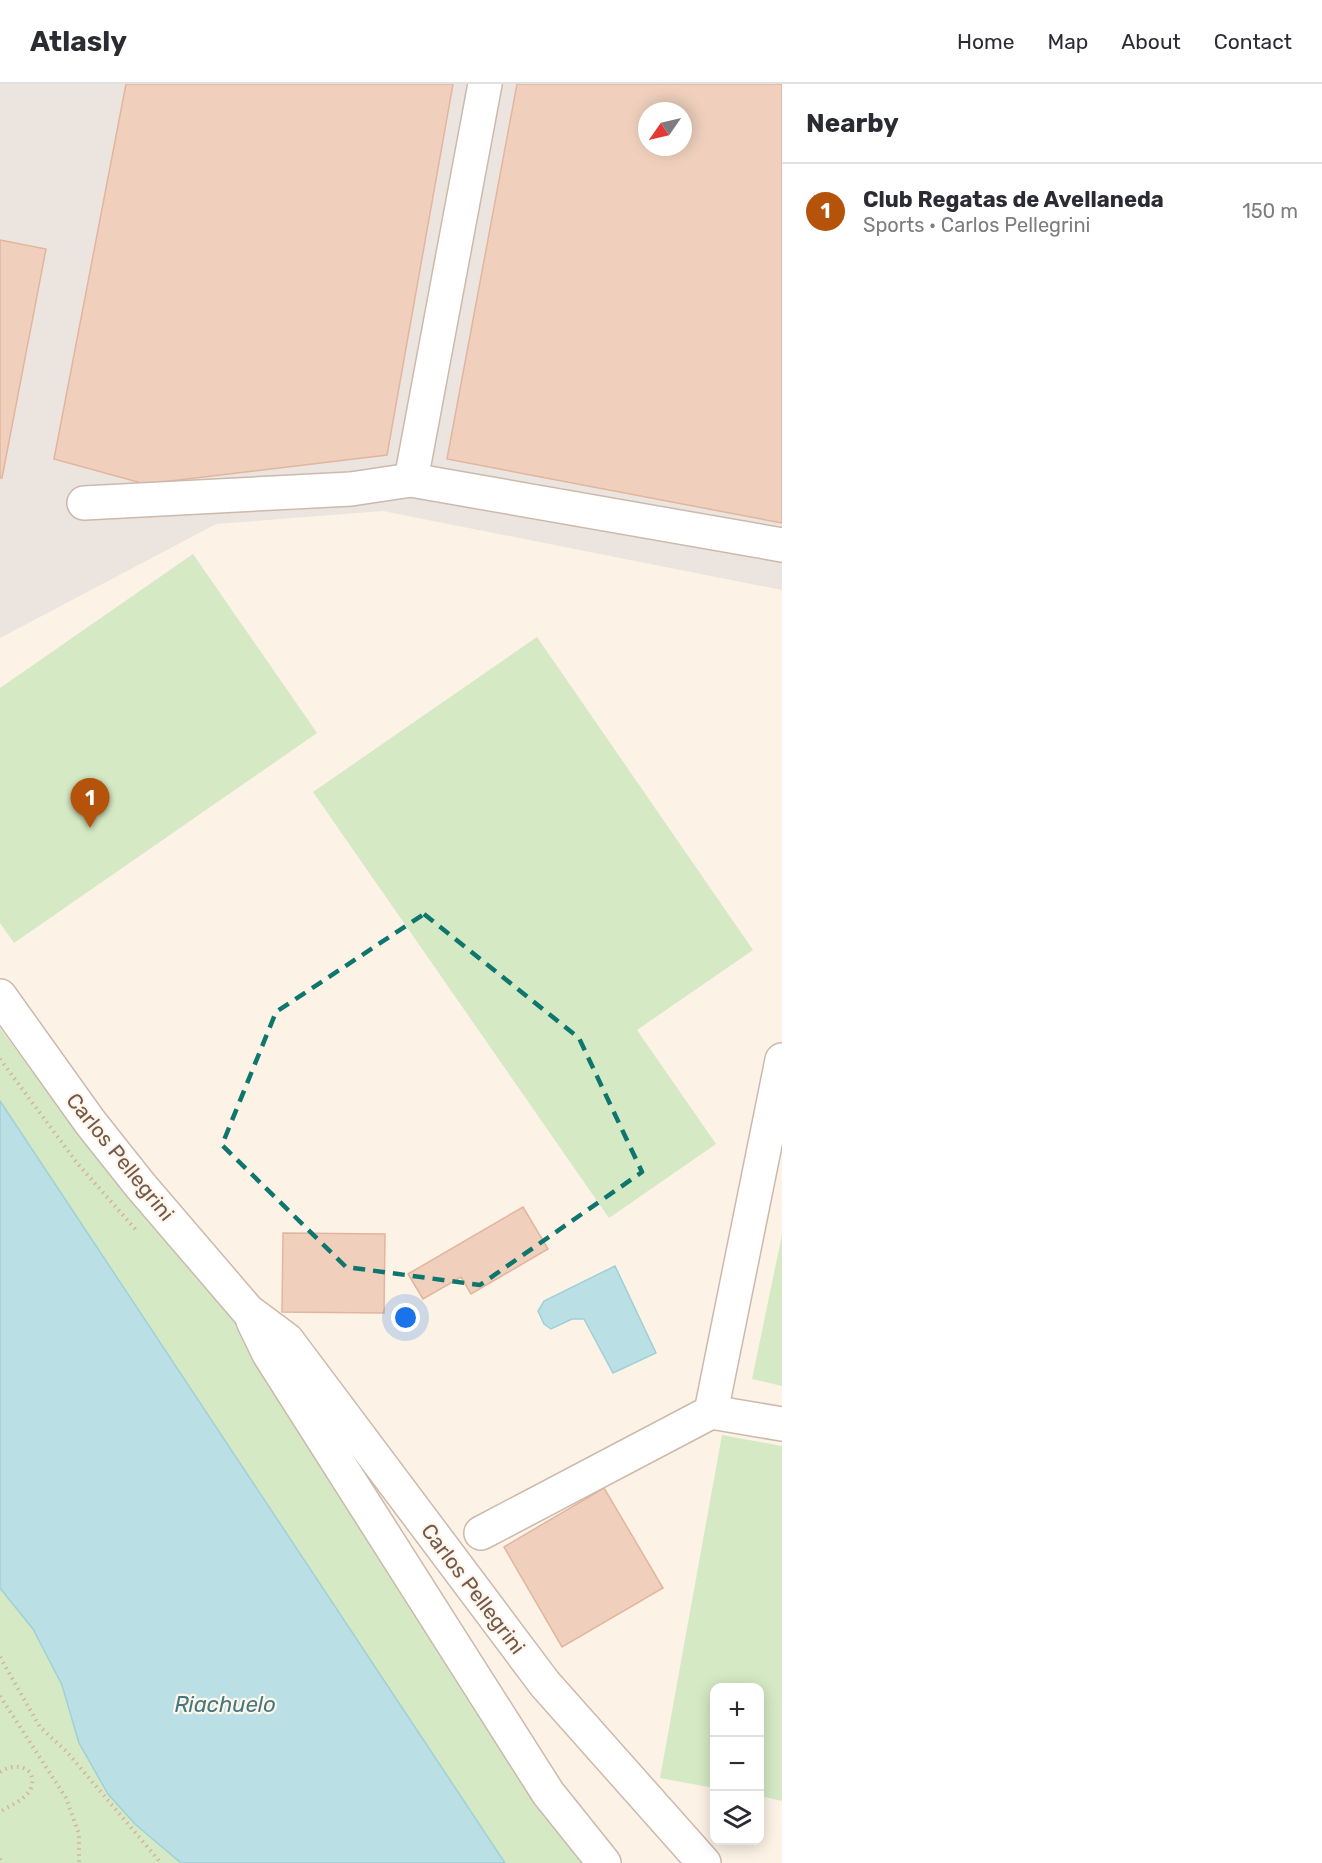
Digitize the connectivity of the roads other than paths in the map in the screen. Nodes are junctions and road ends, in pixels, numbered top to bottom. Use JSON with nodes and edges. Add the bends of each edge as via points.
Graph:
{"nodes":[{"id":1,"x":485,"y":84,"type":"edge"},
{"id":2,"x":411,"y":480,"type":"junction"},
{"id":3,"x":84,"y":503,"type":"dead end"},
{"id":4,"x":782,"y":545,"type":"edge"},
{"id":5,"x":0,"y":996,"type":"edge"},
{"id":6,"x":782,"y":1059,"type":"edge"},
{"id":7,"x":248,"y":1311,"type":"junction"},
{"id":8,"x":711,"y":1412,"type":"junction"},
{"id":9,"x":782,"y":1424,"type":"edge"},
{"id":10,"x":481,"y":1533,"type":"dead end"},
{"id":11,"x":604,"y":1863,"type":"edge"},
{"id":12,"x":704,"y":1863,"type":"edge"}],
"edges":[{"from":1,"to":2,"type":"street"},
{"from":2,"to":3,"type":"street","via":[[351,489]]},
{"from":2,"to":4,"type":"street"},
{"from":5,"to":7,"type":"street","name":"Carlos Pellegrini","via":[[97,1131]]},
{"from":6,"to":8,"type":"street"},
{"from":7,"to":11,"type":"street","name":"Carlos Pellegrini","via":[[269,1354],[548,1793]]},
{"from":7,"to":12,"type":"street","name":"Carlos Pellegrini","via":[[287,1340],[544,1684]]},
{"from":8,"to":9,"type":"street"},
{"from":8,"to":10,"type":"street"}]}
